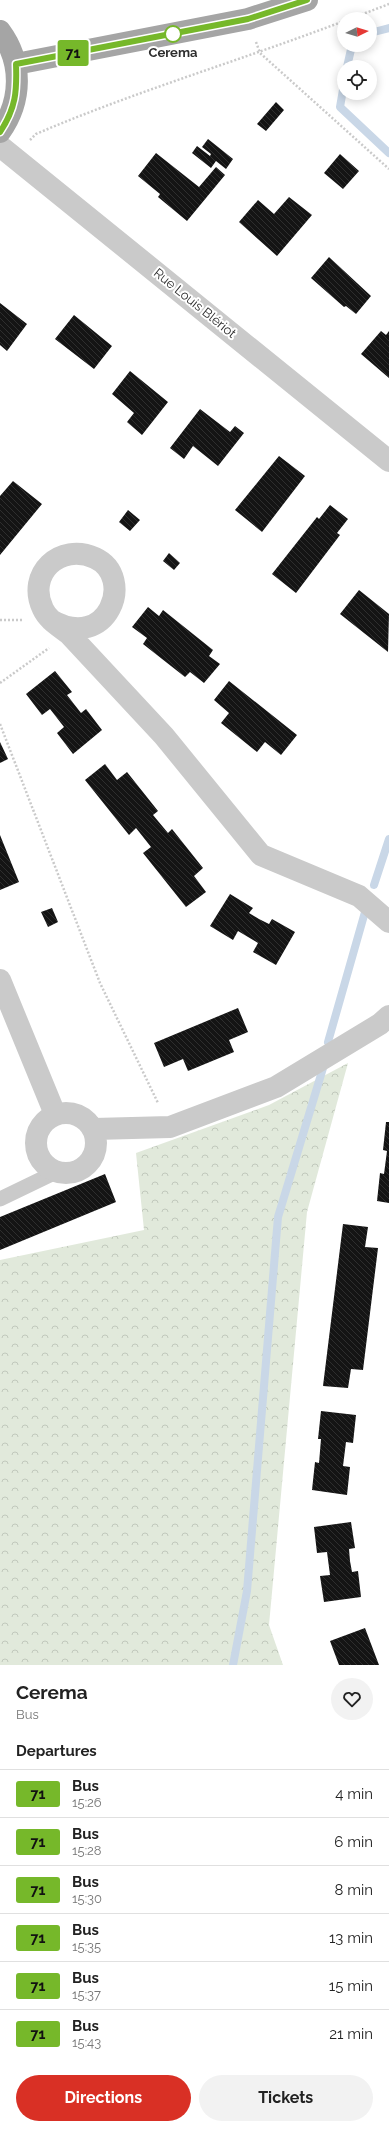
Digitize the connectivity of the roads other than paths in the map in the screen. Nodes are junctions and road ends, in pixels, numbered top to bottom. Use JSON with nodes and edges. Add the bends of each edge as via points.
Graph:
{"nodes":[{"id":1,"x":307,"y":0,"type":"edge"},
{"id":2,"x":0,"y":31,"type":"edge"},
{"id":3,"x":16,"y":64,"type":"junction"},
{"id":4,"x":0,"y":132,"type":"edge"},
{"id":5,"x":7,"y":152,"type":"edge"},
{"id":6,"x":389,"y":461,"type":"edge"},
{"id":7,"x":51,"y":620,"type":"dead end"},
{"id":8,"x":389,"y":922,"type":"edge"},
{"id":9,"x":0,"y":980,"type":"edge"},
{"id":10,"x":389,"y":1016,"type":"edge"},
{"id":11,"x":55,"y":1114,"type":"junction"},
{"id":12,"x":94,"y":1129,"type":"junction"},
{"id":13,"x":56,"y":1172,"type":"junction"},
{"id":14,"x":0,"y":1199,"type":"edge"}],
"edges":[{"from":1,"to":3,"type":"main road","via":[[248,19]]},
{"from":2,"to":3,"type":"main road","via":[[8,42]]},
{"from":3,"to":4,"type":"main road","via":[[17,91],[9,118]]},
{"from":5,"to":6,"type":"street","name":"Rue Louis Blériot"},
{"from":7,"to":8,"type":"street","via":[[69,634],[164,736],[261,855],[359,896]]},
{"from":9,"to":11,"type":"street"},
{"from":10,"to":12,"type":"street","via":[[276,1087],[170,1127]]},
{"from":11,"to":12,"type":"street","via":[[78,1114]]},
{"from":11,"to":13,"type":"street","via":[[43,1123],[38,1132],[36,1146],[42,1161]]},
{"from":12,"to":13,"type":"street","via":[[96,1141],[94,1154],[89,1163],[76,1172]]},
{"from":13,"to":14,"type":"lane"}]}
